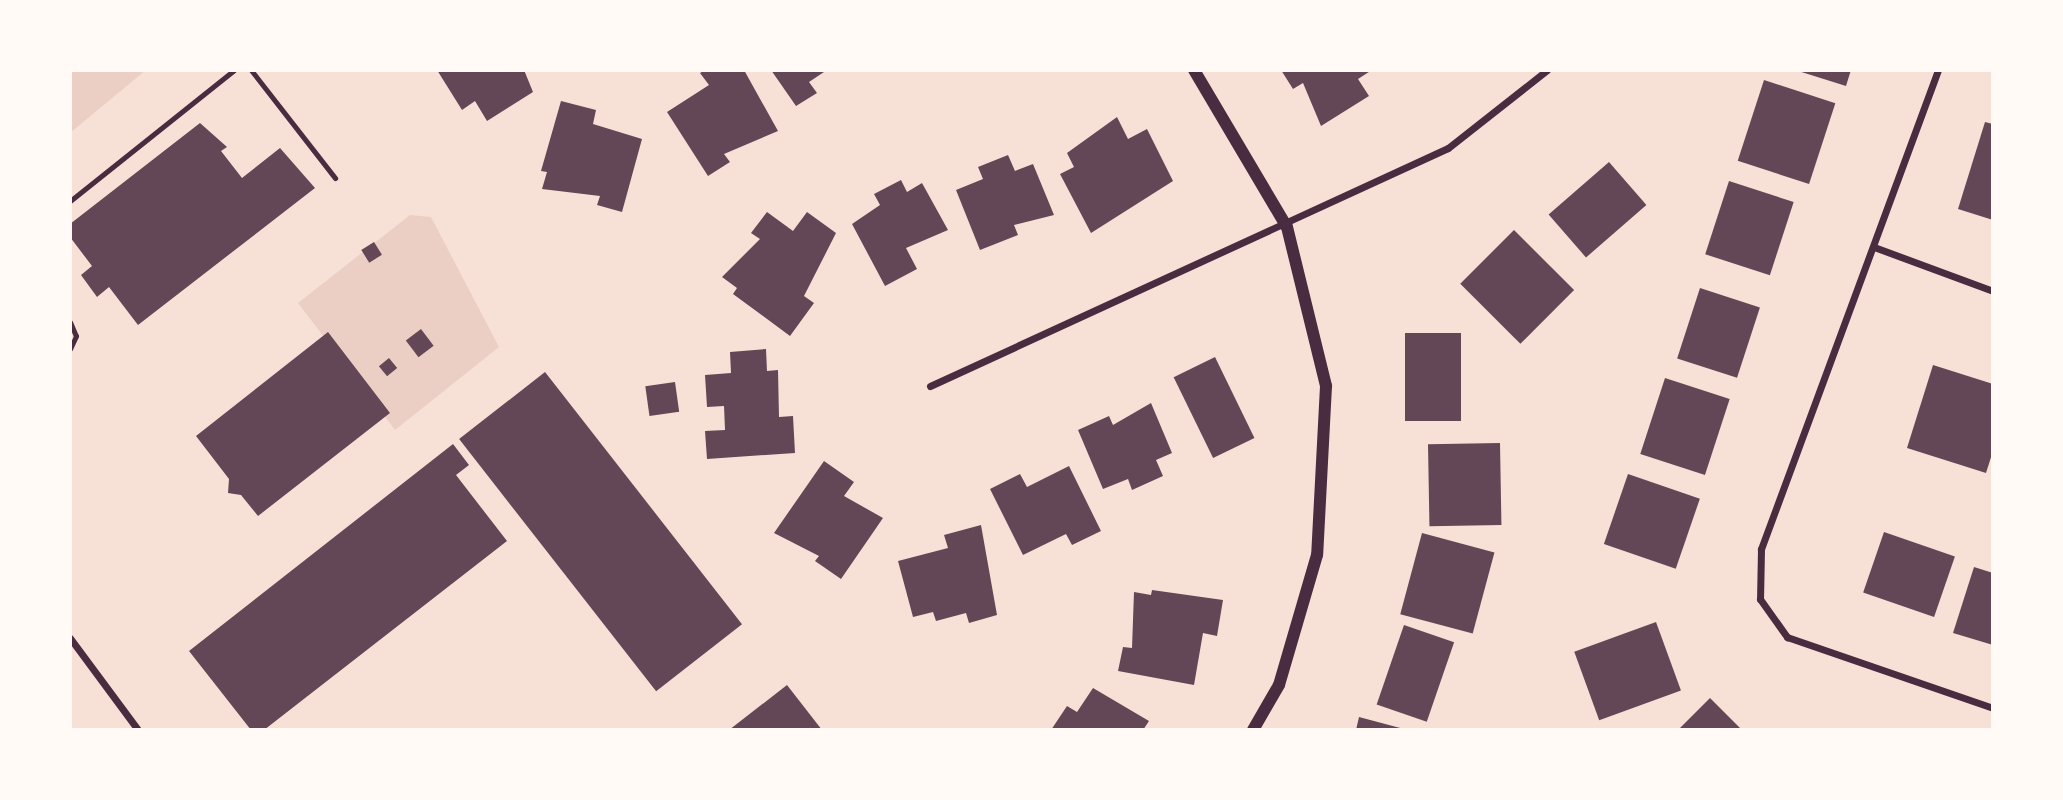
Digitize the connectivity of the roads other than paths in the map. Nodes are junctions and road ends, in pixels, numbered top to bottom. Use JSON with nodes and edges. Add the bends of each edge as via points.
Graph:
{"nodes":[{"id":1,"x":234,"y":70,"type":"edge"},
{"id":2,"x":251,"y":70,"type":"edge"},
{"id":3,"x":1194,"y":70,"type":"edge"},
{"id":4,"x":1547,"y":70,"type":"edge"},
{"id":5,"x":1938,"y":70,"type":"edge"},
{"id":6,"x":335,"y":178,"type":"dead end"},
{"id":7,"x":70,"y":201,"type":"edge"},
{"id":8,"x":1287,"y":227,"type":"junction"},
{"id":9,"x":1874,"y":247,"type":"junction"},
{"id":10,"x":1993,"y":290,"type":"edge"},
{"id":11,"x":70,"y":322,"type":"edge"},
{"id":12,"x":70,"y":349,"type":"edge"},
{"id":13,"x":930,"y":386,"type":"dead end"},
{"id":14,"x":70,"y":638,"type":"edge"},
{"id":15,"x":1993,"y":709,"type":"edge"},
{"id":16,"x":138,"y":730,"type":"edge"},
{"id":17,"x":1253,"y":730,"type":"edge"}],
"edges":[{"from":1,"to":7,"type":"lane"},
{"from":2,"to":6,"type":"lane"},
{"from":3,"to":8,"type":"street"},
{"from":4,"to":8,"type":"street","via":[[1448,148]]},
{"from":5,"to":9,"type":"street"},
{"from":8,"to":13,"type":"street"},
{"from":8,"to":17,"type":"street","via":[[1326,386],[1317,555],[1279,685]]},
{"from":9,"to":10,"type":"street"},
{"from":9,"to":15,"type":"street","via":[[1761,549],[1760,599],[1787,637]]},
{"from":11,"to":12,"type":"lane","via":[[76,336]]},
{"from":14,"to":16,"type":"street"}]}
